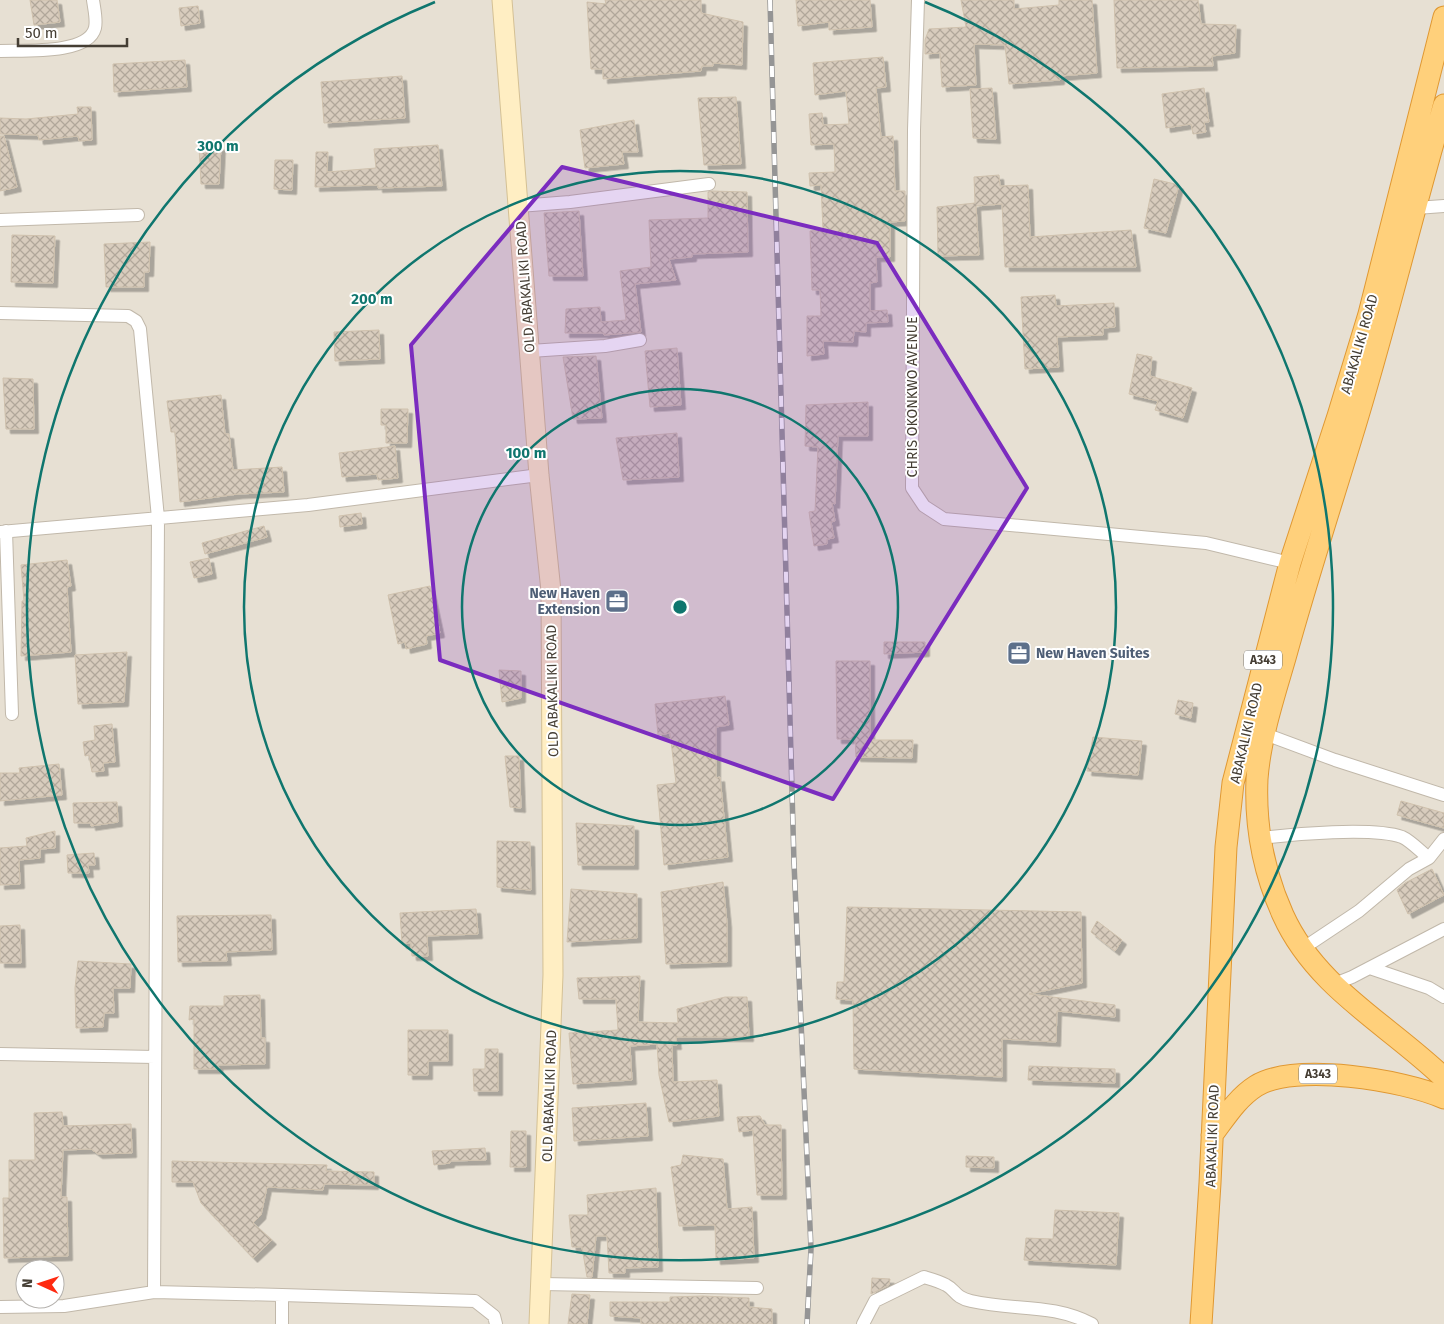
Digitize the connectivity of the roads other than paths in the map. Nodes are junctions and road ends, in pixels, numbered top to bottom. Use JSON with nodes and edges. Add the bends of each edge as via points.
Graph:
{"nodes":[{"id":1,"x":93,"y":0,"type":"edge"},
{"id":2,"x":502,"y":0,"type":"edge"},
{"id":3,"x":918,"y":0,"type":"edge"},
{"id":4,"x":1444,"y":17,"type":"edge"},
{"id":5,"x":0,"y":51,"type":"edge"},
{"id":6,"x":1444,"y":105,"type":"edge"},
{"id":7,"x":709,"y":184,"type":"dead end"},
{"id":8,"x":519,"y":206,"type":"junction"},
{"id":9,"x":1444,"y":206,"type":"edge"},
{"id":10,"x":1416,"y":208,"type":"junction"},
{"id":11,"x":138,"y":216,"type":"dead end"},
{"id":12,"x":0,"y":220,"type":"edge"},
{"id":13,"x":0,"y":313,"type":"edge"},
{"id":14,"x":640,"y":340,"type":"dead end"},
{"id":15,"x":530,"y":351,"type":"junction"},
{"id":16,"x":539,"y":475,"type":"junction"},
{"id":17,"x":158,"y":518,"type":"junction"},
{"id":18,"x":3,"y":531,"type":"edge"},
{"id":19,"x":1290,"y":563,"type":"junction"},
{"id":20,"x":12,"y":714,"type":"dead end"},
{"id":21,"x":1265,"y":734,"type":"junction"},
{"id":22,"x":1444,"y":795,"type":"edge"},
{"id":23,"x":1261,"y":838,"type":"junction"},
{"id":24,"x":1444,"y":839,"type":"edge"},
{"id":25,"x":1429,"y":858,"type":"junction"},
{"id":26,"x":1444,"y":929,"type":"edge"},
{"id":27,"x":1302,"y":948,"type":"junction"},
{"id":28,"x":1370,"y":968,"type":"junction"},
{"id":29,"x":1332,"y":985,"type":"junction"},
{"id":30,"x":1444,"y":997,"type":"edge"},
{"id":31,"x":0,"y":1054,"type":"edge"},
{"id":32,"x":155,"y":1057,"type":"junction"},
{"id":33,"x":1444,"y":1078,"type":"edge"},
{"id":34,"x":1444,"y":1098,"type":"edge"},
{"id":35,"x":1212,"y":1135,"type":"junction"},
{"id":36,"x":542,"y":1284,"type":"junction"},
{"id":37,"x":757,"y":1288,"type":"dead end"},
{"id":38,"x":154,"y":1292,"type":"junction"},
{"id":39,"x":282,"y":1295,"type":"junction"},
{"id":40,"x":0,"y":1307,"type":"edge"},
{"id":41,"x":282,"y":1324,"type":"edge"},
{"id":42,"x":496,"y":1324,"type":"edge"},
{"id":43,"x":539,"y":1324,"type":"edge"},
{"id":44,"x":863,"y":1324,"type":"edge"},
{"id":45,"x":1092,"y":1324,"type":"edge"},
{"id":46,"x":1201,"y":1324,"type":"edge"}],
"edges":[{"from":1,"to":5,"type":"street","via":[[95,28],[89,38],[74,47]]},
{"from":2,"to":8,"type":"main road","name":"OLD ABAKALIKI ROAD"},
{"from":3,"to":19,"type":"street","name":"CHRIS OKONKWO AVENUE","via":[[912,488],[924,506],[944,519],[1206,543]]},
{"from":4,"to":19,"type":"highway","name":"ABAKALIKI ROAD","number":"A343","via":[[1368,314]]},
{"from":6,"to":10,"type":"highway","name":"ABAKALIKI ROAD","number":"A343"},
{"from":7,"to":8,"type":"street"},
{"from":8,"to":15,"type":"main road","name":"OLD ABAKALIKI ROAD"},
{"from":9,"to":10,"type":"street"},
{"from":10,"to":21,"type":"highway","name":"ABAKALIKI ROAD","number":"A343","via":[[1370,375],[1310,565]]},
{"from":11,"to":12,"type":"street"},
{"from":13,"to":17,"type":"street","via":[[128,316],[136,321],[140,329]]},
{"from":14,"to":15,"type":"street"},
{"from":15,"to":16,"type":"main road","name":"OLD ABAKALIKI ROAD"},
{"from":16,"to":17,"type":"street","via":[[308,505]]},
{"from":16,"to":36,"type":"main road","name":"OLD ABAKALIKI ROAD","via":[[551,590],[552,684],[553,975]]},
{"from":17,"to":18,"type":"street"},
{"from":17,"to":32,"type":"street"},
{"from":18,"to":20,"type":"street"},
{"from":19,"to":35,"type":"highway","name":"ABAKALIKI ROAD","number":"A343","via":[[1233,783],[1226,847]]},
{"from":21,"to":22,"type":"street"},
{"from":21,"to":23,"type":"highway","name":"ABAKALIKI ROAD","number":"A343","via":[[1257,776]]},
{"from":23,"to":25,"type":"street","via":[[1382,833],[1404,838]]},
{"from":23,"to":27,"type":"highway","number":"A343","via":[[1272,887]]},
{"from":24,"to":25,"type":"street"},
{"from":25,"to":27,"type":"street","via":[[1409,869],[1358,911]]},
{"from":26,"to":28,"type":"street"},
{"from":27,"to":29,"type":"highway","number":"A343"},
{"from":28,"to":29,"type":"street"},
{"from":28,"to":30,"type":"street","via":[[1429,988]]},
{"from":29,"to":33,"type":"highway","number":"A343"},
{"from":31,"to":32,"type":"street"},
{"from":32,"to":38,"type":"street"},
{"from":34,"to":35,"type":"highway","number":"A343","via":[[1429,1091],[1372,1080],[1313,1074],[1289,1076],[1268,1080],[1247,1093]]},
{"from":35,"to":46,"type":"highway","name":"ABAKALIKI ROAD","number":"A343"},
{"from":36,"to":37,"type":"street"},
{"from":36,"to":43,"type":"main road","name":"OLD ABAKALIKI ROAD"},
{"from":38,"to":39,"type":"street"},
{"from":38,"to":40,"type":"street","via":[[64,1306]]},
{"from":39,"to":41,"type":"street"},
{"from":39,"to":42,"type":"street","via":[[475,1300],[494,1316]]},
{"from":44,"to":45,"type":"street","via":[[875,1301],[924,1277],[947,1285],[955,1295],[971,1301],[1039,1307],[1074,1314]]}]}
